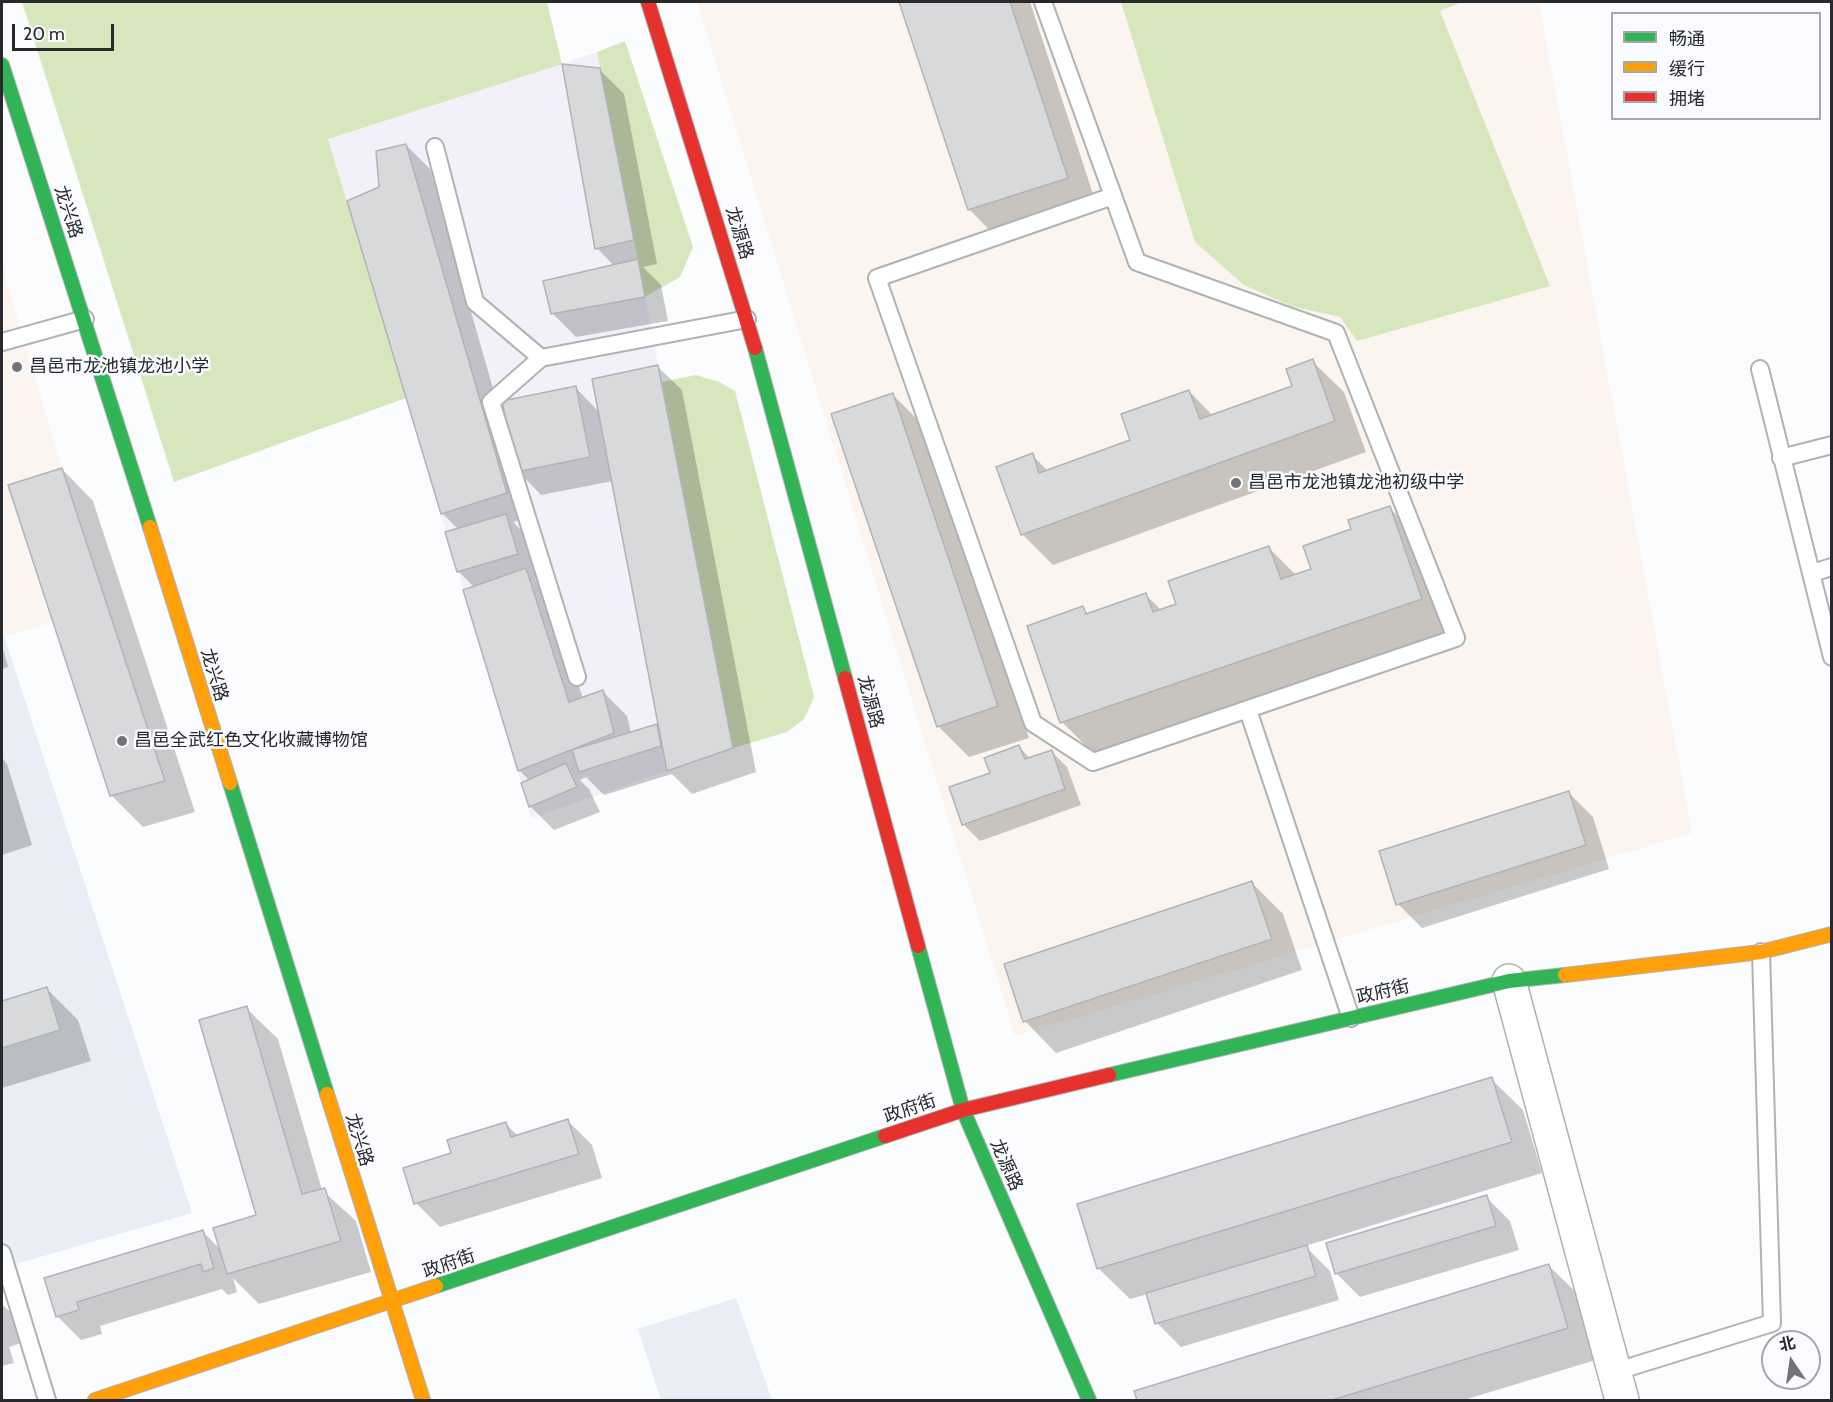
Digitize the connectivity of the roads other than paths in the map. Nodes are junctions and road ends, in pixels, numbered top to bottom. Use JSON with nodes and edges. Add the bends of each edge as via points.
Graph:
{"nodes":[{"id":1,"x":648,"y":2,"type":"edge"},
{"id":2,"x":1043,"y":2,"type":"edge"},
{"id":3,"x":2,"y":65,"type":"edge"},
{"id":4,"x":435,"y":147,"type":"dead end"},
{"id":5,"x":1113,"y":196,"type":"junction"},
{"id":6,"x":747,"y":319,"type":"junction"},
{"id":7,"x":85,"y":320,"type":"junction"},
{"id":8,"x":2,"y":342,"type":"edge"},
{"id":9,"x":541,"y":358,"type":"junction"},
{"id":10,"x":1760,"y":369,"type":"dead end"},
{"id":11,"x":1832,"y":446,"type":"edge"},
{"id":12,"x":1781,"y":458,"type":"junction"},
{"id":13,"x":1832,"y":567,"type":"edge"},
{"id":14,"x":1812,"y":573,"type":"junction"},
{"id":15,"x":1832,"y":657,"type":"edge"},
{"id":16,"x":577,"y":677,"type":"dead end"},
{"id":17,"x":1248,"y":710,"type":"junction"},
{"id":18,"x":1832,"y":934,"type":"edge"},
{"id":19,"x":1761,"y":952,"type":"junction"},
{"id":20,"x":1509,"y":981,"type":"junction"},
{"id":21,"x":1351,"y":1018,"type":"junction"},
{"id":22,"x":963,"y":1110,"type":"junction"},
{"id":23,"x":2,"y":1253,"type":"edge"},
{"id":24,"x":391,"y":1302,"type":"junction"},
{"id":25,"x":1618,"y":1386,"type":"edge"},
{"id":26,"x":47,"y":1401,"type":"edge"},
{"id":27,"x":95,"y":1401,"type":"edge"},
{"id":28,"x":423,"y":1401,"type":"edge"},
{"id":29,"x":1089,"y":1401,"type":"edge"}],
"edges":[{"from":1,"to":6,"type":"street","name":"龙源路"},
{"from":2,"to":5,"type":"lane"},
{"from":3,"to":7,"type":"street","name":"龙兴路"},
{"from":4,"to":9,"type":"lane","via":[[475,302]]},
{"from":5,"to":17,"type":"lane","via":[[1137,262],[1336,333],[1456,638]]},
{"from":5,"to":17,"type":"lane","via":[[877,278],[1033,723],[1093,762]]},
{"from":6,"to":9,"type":"lane"},
{"from":6,"to":22,"type":"street","name":"龙源路"},
{"from":7,"to":8,"type":"lane"},
{"from":7,"to":24,"type":"street","name":"龙兴路"},
{"from":9,"to":16,"type":"lane","via":[[491,402]]},
{"from":10,"to":12,"type":"lane"},
{"from":11,"to":12,"type":"lane"},
{"from":12,"to":14,"type":"lane"},
{"from":13,"to":14,"type":"lane"},
{"from":14,"to":15,"type":"lane"},
{"from":17,"to":21,"type":"lane"},
{"from":18,"to":19,"type":"street","name":"政府街"},
{"from":19,"to":20,"type":"street","name":"政府街"},
{"from":19,"to":25,"type":"lane","via":[[1772,1323]]},
{"from":20,"to":21,"type":"street","name":"政府街"},
{"from":20,"to":25,"type":"street"},
{"from":21,"to":22,"type":"street","name":"政府街"},
{"from":22,"to":24,"type":"street","name":"政府街"},
{"from":22,"to":29,"type":"street","name":"龙源路"},
{"from":23,"to":26,"type":"lane"},
{"from":24,"to":27,"type":"street","name":"政府街"},
{"from":24,"to":28,"type":"street","name":"龙兴路"}]}
